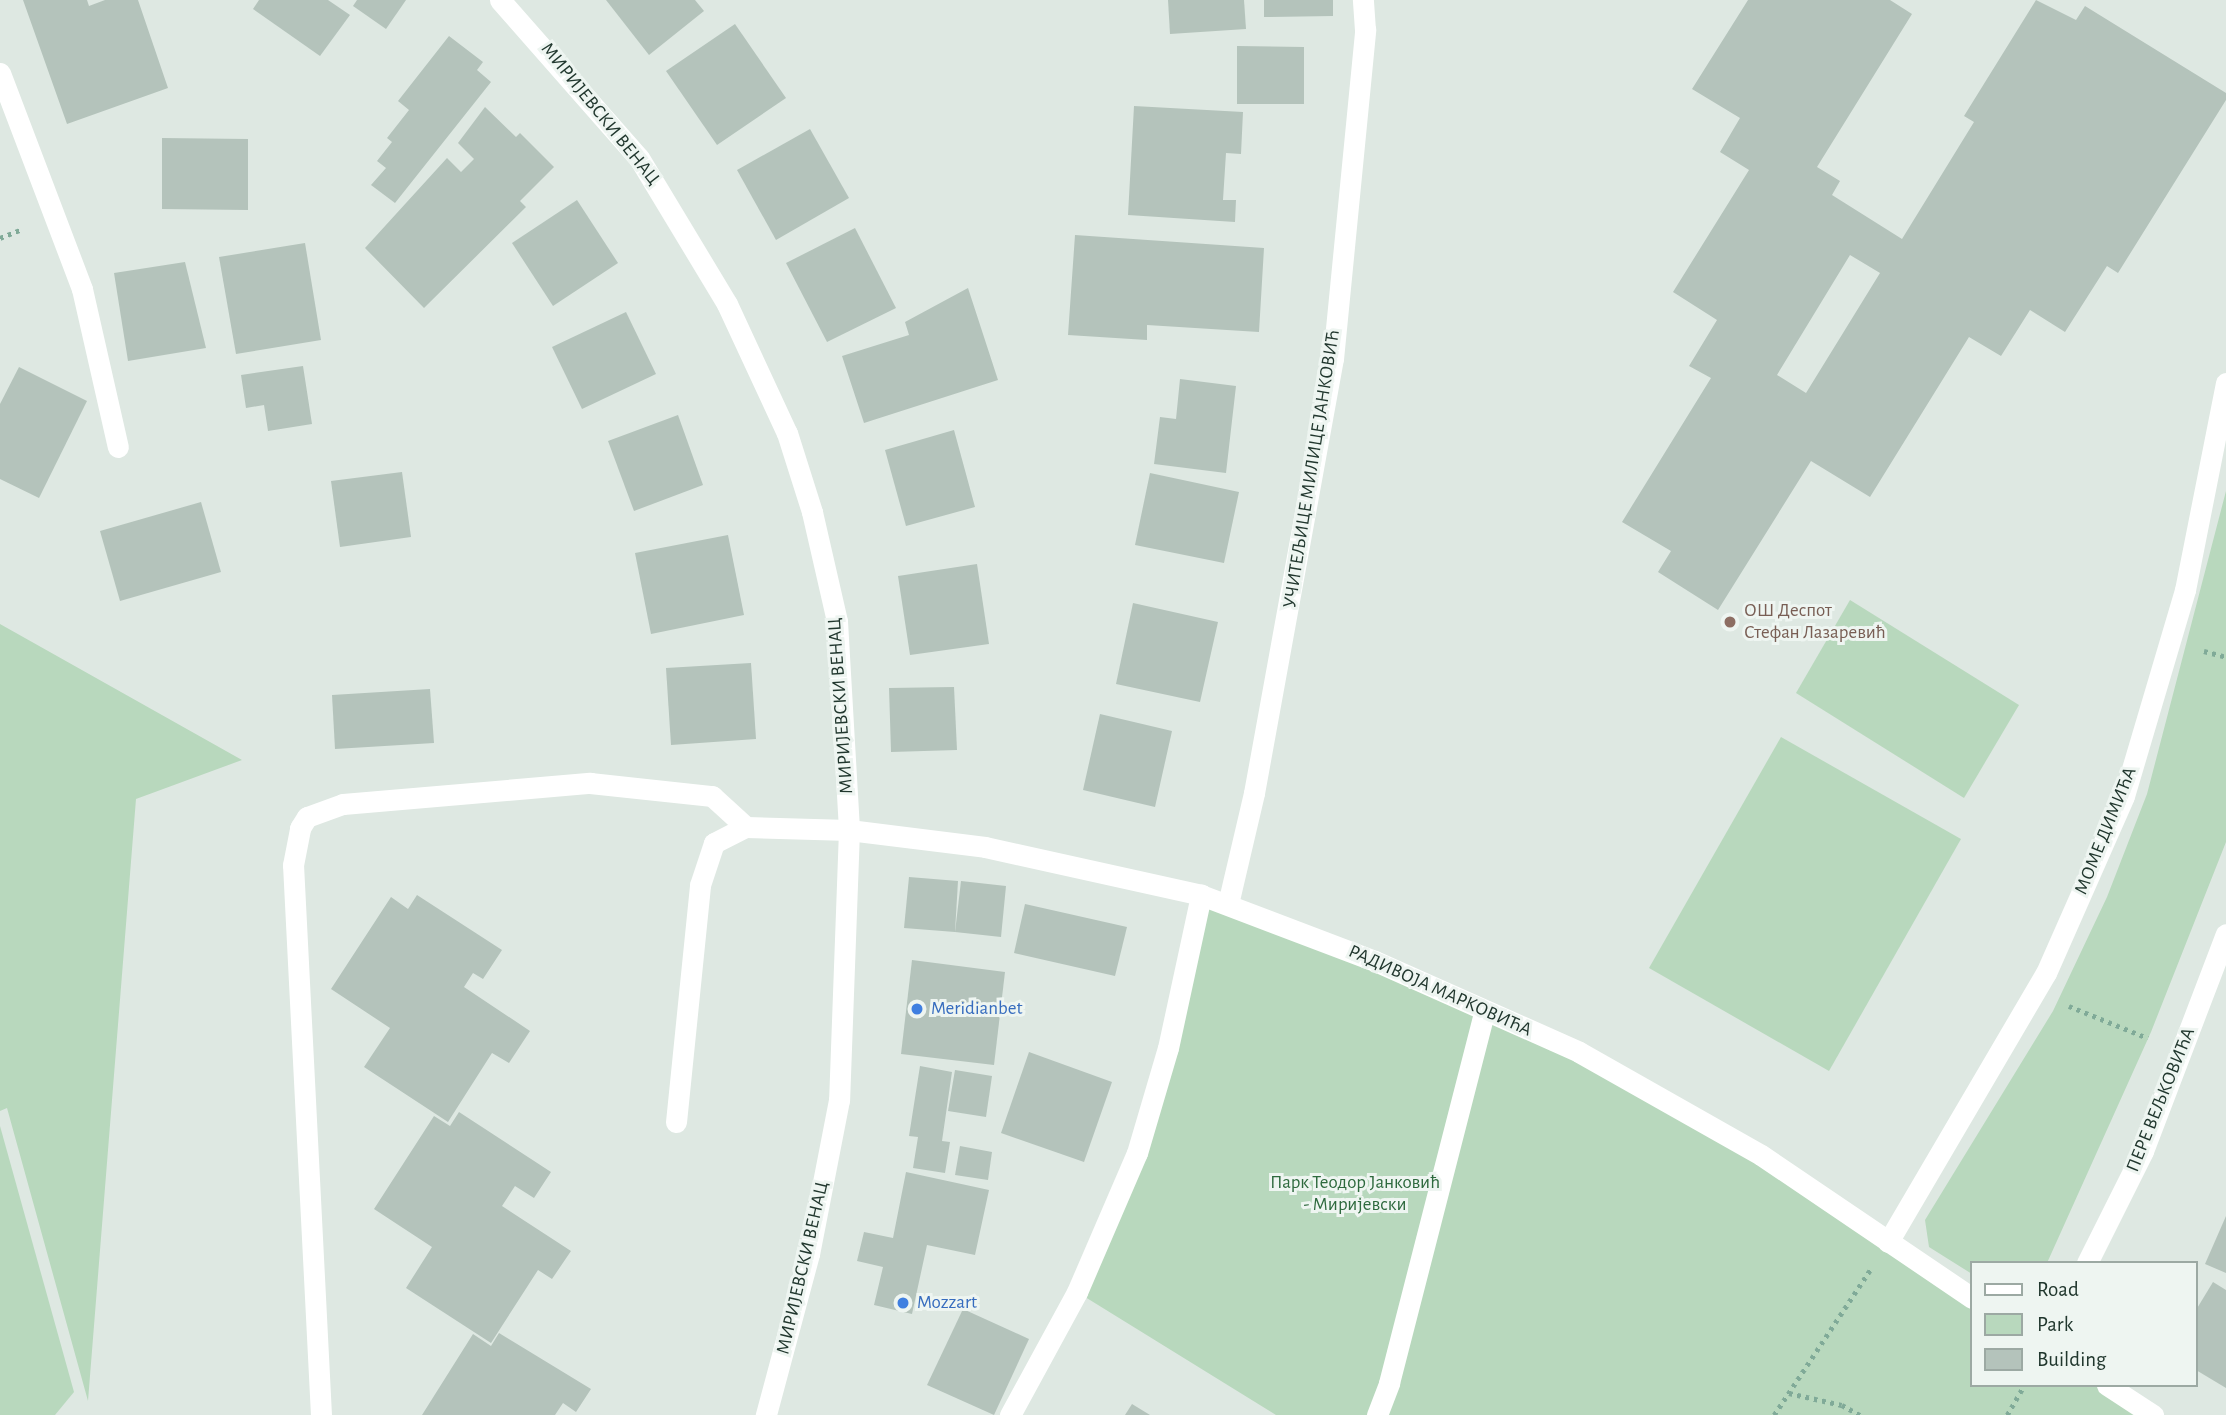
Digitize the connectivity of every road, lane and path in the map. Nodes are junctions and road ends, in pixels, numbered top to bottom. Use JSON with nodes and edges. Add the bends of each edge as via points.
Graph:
{"nodes":[{"id":1,"x":500,"y":0,"type":"edge"},
{"id":2,"x":1363,"y":0,"type":"edge"},
{"id":3,"x":0,"y":73,"type":"edge"},
{"id":4,"x":2226,"y":383,"type":"edge"},
{"id":5,"x":118,"y":447,"type":"dead end"},
{"id":6,"x":746,"y":827,"type":"junction"},
{"id":7,"x":849,"y":830,"type":"junction"},
{"id":8,"x":1201,"y":895,"type":"junction"},
{"id":9,"x":1228,"y":904,"type":"junction"},
{"id":10,"x":2226,"y":934,"type":"edge"},
{"id":11,"x":2035,"y":992,"type":"junction"},
{"id":12,"x":1485,"y":1010,"type":"junction"},
{"id":13,"x":2181,"y":1052,"type":"junction"},
{"id":14,"x":677,"y":1122,"type":"dead end"},
{"id":15,"x":1888,"y":1242,"type":"junction"},
{"id":16,"x":2088,"y":1261,"type":"edge"},
{"id":17,"x":1970,"y":1297,"type":"edge"},
{"id":18,"x":2023,"y":1387,"type":"edge"},
{"id":19,"x":2110,"y":1387,"type":"edge"},
{"id":20,"x":1789,"y":1393,"type":"junction"},
{"id":21,"x":321,"y":1415,"type":"edge"},
{"id":22,"x":766,"y":1415,"type":"edge"},
{"id":23,"x":1010,"y":1415,"type":"edge"},
{"id":24,"x":1377,"y":1415,"type":"edge"},
{"id":25,"x":1774,"y":1415,"type":"edge"},
{"id":26,"x":1860,"y":1415,"type":"edge"},
{"id":27,"x":2007,"y":1415,"type":"edge"},
{"id":28,"x":2153,"y":1415,"type":"edge"}],
"edges":[{"from":1,"to":7,"type":"street","name":"МИРИЈЕВСКИ ВЕНАЦ","via":[[568,72],[647,169],[727,304],[788,433],[837,621]]},
{"from":2,"to":9,"type":"street","name":"УЧИТЕЉИЦЕ МИЛИЦЕ ЈАНКОВИЋ","via":[[1365,30],[1334,359],[1318,460]]},
{"from":3,"to":5,"type":"street","via":[[82,289]]},
{"from":4,"to":11,"type":"street","name":"МОМЕ ДИМИЋА","via":[[2185,590],[2124,796]]},
{"from":6,"to":7,"type":"street","name":"РАДИВОЈА МАРКОВИЋА"},
{"from":6,"to":14,"type":"street","via":[[725,834],[705,862]]},
{"from":6,"to":21,"type":"street","via":[[712,796],[590,783],[343,804],[307,817],[300,828],[293,865]]},
{"from":7,"to":8,"type":"street","name":"РАДИВОЈА МАРКОВИЋА","via":[[985,847]]},
{"from":7,"to":22,"type":"street","name":"МИРИЈЕВСКИ ВЕНАЦ","via":[[839,1100],[809,1254]]},
{"from":8,"to":9,"type":"street","name":"РАДИВОЈА МАРКОВИЋА"},
{"from":8,"to":23,"type":"street","via":[[1168,1048],[1137,1153],[1077,1292]]},
{"from":9,"to":12,"type":"street","name":"РАДИВОЈА МАРКОВИЋА"},
{"from":10,"to":13,"type":"street","name":"ПЕРЕ ВЕЉКОВИЋА"},
{"from":11,"to":13,"type":"path"},
{"from":11,"to":15,"type":"street","name":"МОМЕ ДИМИЋА"},
{"from":12,"to":15,"type":"street","name":"РАДИВОЈА МАРКОВИЋА","via":[[1579,1052],[1761,1155]]},
{"from":12,"to":24,"type":"street"},
{"from":13,"to":16,"type":"street","name":"ПЕРЕ ВЕЉКОВИЋА","via":[[2143,1151]]},
{"from":15,"to":17,"type":"street","name":"РАДИВОЈА МАРКОВИЋА"},
{"from":15,"to":20,"type":"path"},
{"from":18,"to":27,"type":"path"},
{"from":19,"to":28,"type":"street"},
{"from":20,"to":25,"type":"path"},
{"from":20,"to":26,"type":"path","via":[[1842,1405]]}]}
